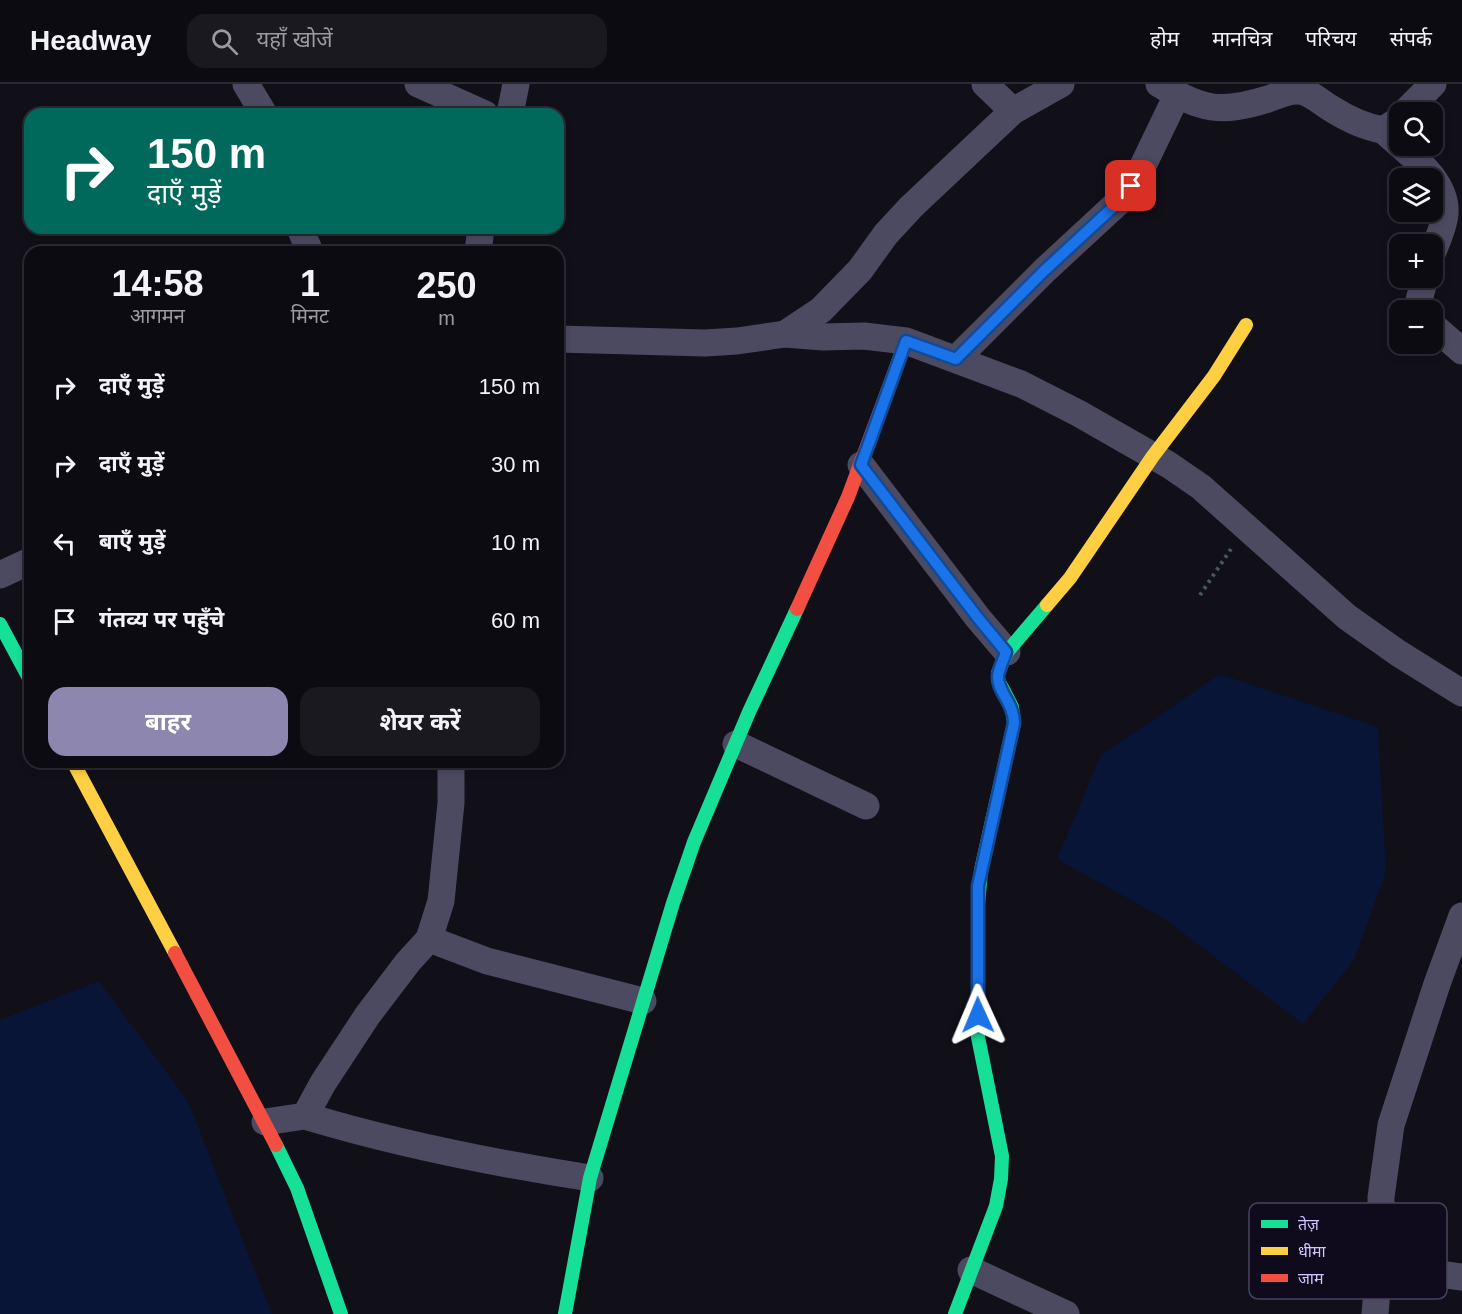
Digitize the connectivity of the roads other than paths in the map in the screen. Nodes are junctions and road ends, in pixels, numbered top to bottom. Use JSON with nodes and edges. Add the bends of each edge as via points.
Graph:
{"nodes":[{"id":1,"x":246,"y":84,"type":"edge"},
{"id":2,"x":418,"y":84,"type":"edge"},
{"id":3,"x":516,"y":84,"type":"edge"},
{"id":4,"x":985,"y":84,"type":"edge"},
{"id":5,"x":1061,"y":84,"type":"edge"},
{"id":6,"x":1433,"y":84,"type":"edge"},
{"id":7,"x":1168,"y":89,"type":"edge"},
{"id":8,"x":1267,"y":91,"type":"edge"},
{"id":9,"x":1415,"y":102,"type":"edge"},
{"id":10,"x":260,"y":108,"type":"edge"},
{"id":11,"x":472,"y":108,"type":"edge"},
{"id":12,"x":511,"y":108,"type":"edge"},
{"id":13,"x":1013,"y":111,"type":"junction"},
{"id":14,"x":1389,"y":124,"type":"edge"},
{"id":15,"x":1417,"y":156,"type":"edge"},
{"id":16,"x":1439,"y":234,"type":"edge"},
{"id":17,"x":1246,"y":325,"type":"dead end"},
{"id":18,"x":785,"y":334,"type":"junction"},
{"id":19,"x":1443,"y":335,"type":"edge"},
{"id":20,"x":564,"y":339,"type":"edge"},
{"id":21,"x":906,"y":341,"type":"junction"},
{"id":22,"x":1462,"y":351,"type":"edge"},
{"id":23,"x":956,"y":359,"type":"junction"},
{"id":24,"x":1153,"y":456,"type":"junction"},
{"id":25,"x":861,"y":465,"type":"junction"},
{"id":26,"x":24,"y":564,"type":"edge"},
{"id":27,"x":0,"y":575,"type":"edge"},
{"id":28,"x":0,"y":624,"type":"edge"},
{"id":29,"x":1006,"y":652,"type":"junction"},
{"id":30,"x":24,"y":669,"type":"edge"},
{"id":31,"x":1462,"y":693,"type":"edge"},
{"id":32,"x":736,"y":744,"type":"junction"},
{"id":33,"x":76,"y":768,"type":"edge"},
{"id":34,"x":451,"y":768,"type":"edge"},
{"id":35,"x":866,"y":806,"type":"dead end"},
{"id":36,"x":1462,"y":916,"type":"edge"},
{"id":37,"x":429,"y":939,"type":"junction"},
{"id":38,"x":643,"y":1002,"type":"junction"},
{"id":39,"x":305,"y":1116,"type":"junction"},
{"id":40,"x":265,"y":1122,"type":"junction"},
{"id":41,"x":590,"y":1178,"type":"junction"},
{"id":42,"x":1381,"y":1203,"type":"edge"},
{"id":43,"x":971,"y":1270,"type":"junction"},
{"id":44,"x":1447,"y":1275,"type":"edge"},
{"id":45,"x":1462,"y":1277,"type":"edge"},
{"id":46,"x":1376,"y":1299,"type":"edge"},
{"id":47,"x":341,"y":1314,"type":"edge"},
{"id":48,"x":565,"y":1314,"type":"edge"},
{"id":49,"x":955,"y":1314,"type":"edge"},
{"id":50,"x":1066,"y":1314,"type":"edge"},
{"id":51,"x":1375,"y":1314,"type":"edge"}],
"edges":[{"from":1,"to":10,"type":"street"},
{"from":2,"to":11,"type":"street"},
{"from":3,"to":12,"type":"street"},
{"from":4,"to":13,"type":"street"},
{"from":5,"to":13,"type":"street"},
{"from":6,"to":9,"type":"street"},
{"from":7,"to":8,"type":"street","via":[[1212,108],[1241,107]]},
{"from":7,"to":23,"type":"street","via":[[1139,174],[1124,197]]},
{"from":8,"to":14,"type":"street","via":[[1306,92],[1366,127]]},
{"from":13,"to":18,"type":"street","via":[[911,207],[860,270],[821,310]]},
{"from":15,"to":16,"type":"street","via":[[1445,197],[1445,216]]},
{"from":17,"to":24,"type":"street","via":[[1214,376]]},
{"from":18,"to":20,"type":"street","via":[[705,343]]},
{"from":18,"to":21,"type":"street"},
{"from":19,"to":22,"type":"street"},
{"from":21,"to":23,"type":"street"},
{"from":21,"to":25,"type":"street"},
{"from":23,"to":24,"type":"street","via":[[1021,384]]},
{"from":24,"to":29,"type":"street","via":[[1070,578]]},
{"from":24,"to":31,"type":"street","via":[[1201,486],[1347,617]]},
{"from":25,"to":29,"type":"street"},
{"from":25,"to":32,"type":"street"},
{"from":26,"to":27,"type":"street"},
{"from":28,"to":30,"type":"street"},
{"from":29,"to":43,"type":"street","via":[[998,680],[1012,707],[1014,723],[981,870],[978,926],[978,1037],[1002,1156],[1001,1179],[996,1206]]},
{"from":32,"to":35,"type":"street"},
{"from":32,"to":38,"type":"street","via":[[694,842]]},
{"from":33,"to":40,"type":"street"},
{"from":34,"to":37,"type":"street","via":[[441,901]]},
{"from":36,"to":42,"type":"street","via":[[1391,1125]]},
{"from":37,"to":38,"type":"street","via":[[487,962]]},
{"from":37,"to":39,"type":"street","via":[[368,1016]]},
{"from":38,"to":41,"type":"street"},
{"from":39,"to":40,"type":"street"},
{"from":39,"to":41,"type":"street","via":[[412,1145]]},
{"from":40,"to":47,"type":"street","via":[[297,1188]]},
{"from":41,"to":48,"type":"street"},
{"from":43,"to":49,"type":"street"},
{"from":43,"to":50,"type":"street"},
{"from":44,"to":45,"type":"street"},
{"from":46,"to":51,"type":"street"}]}
